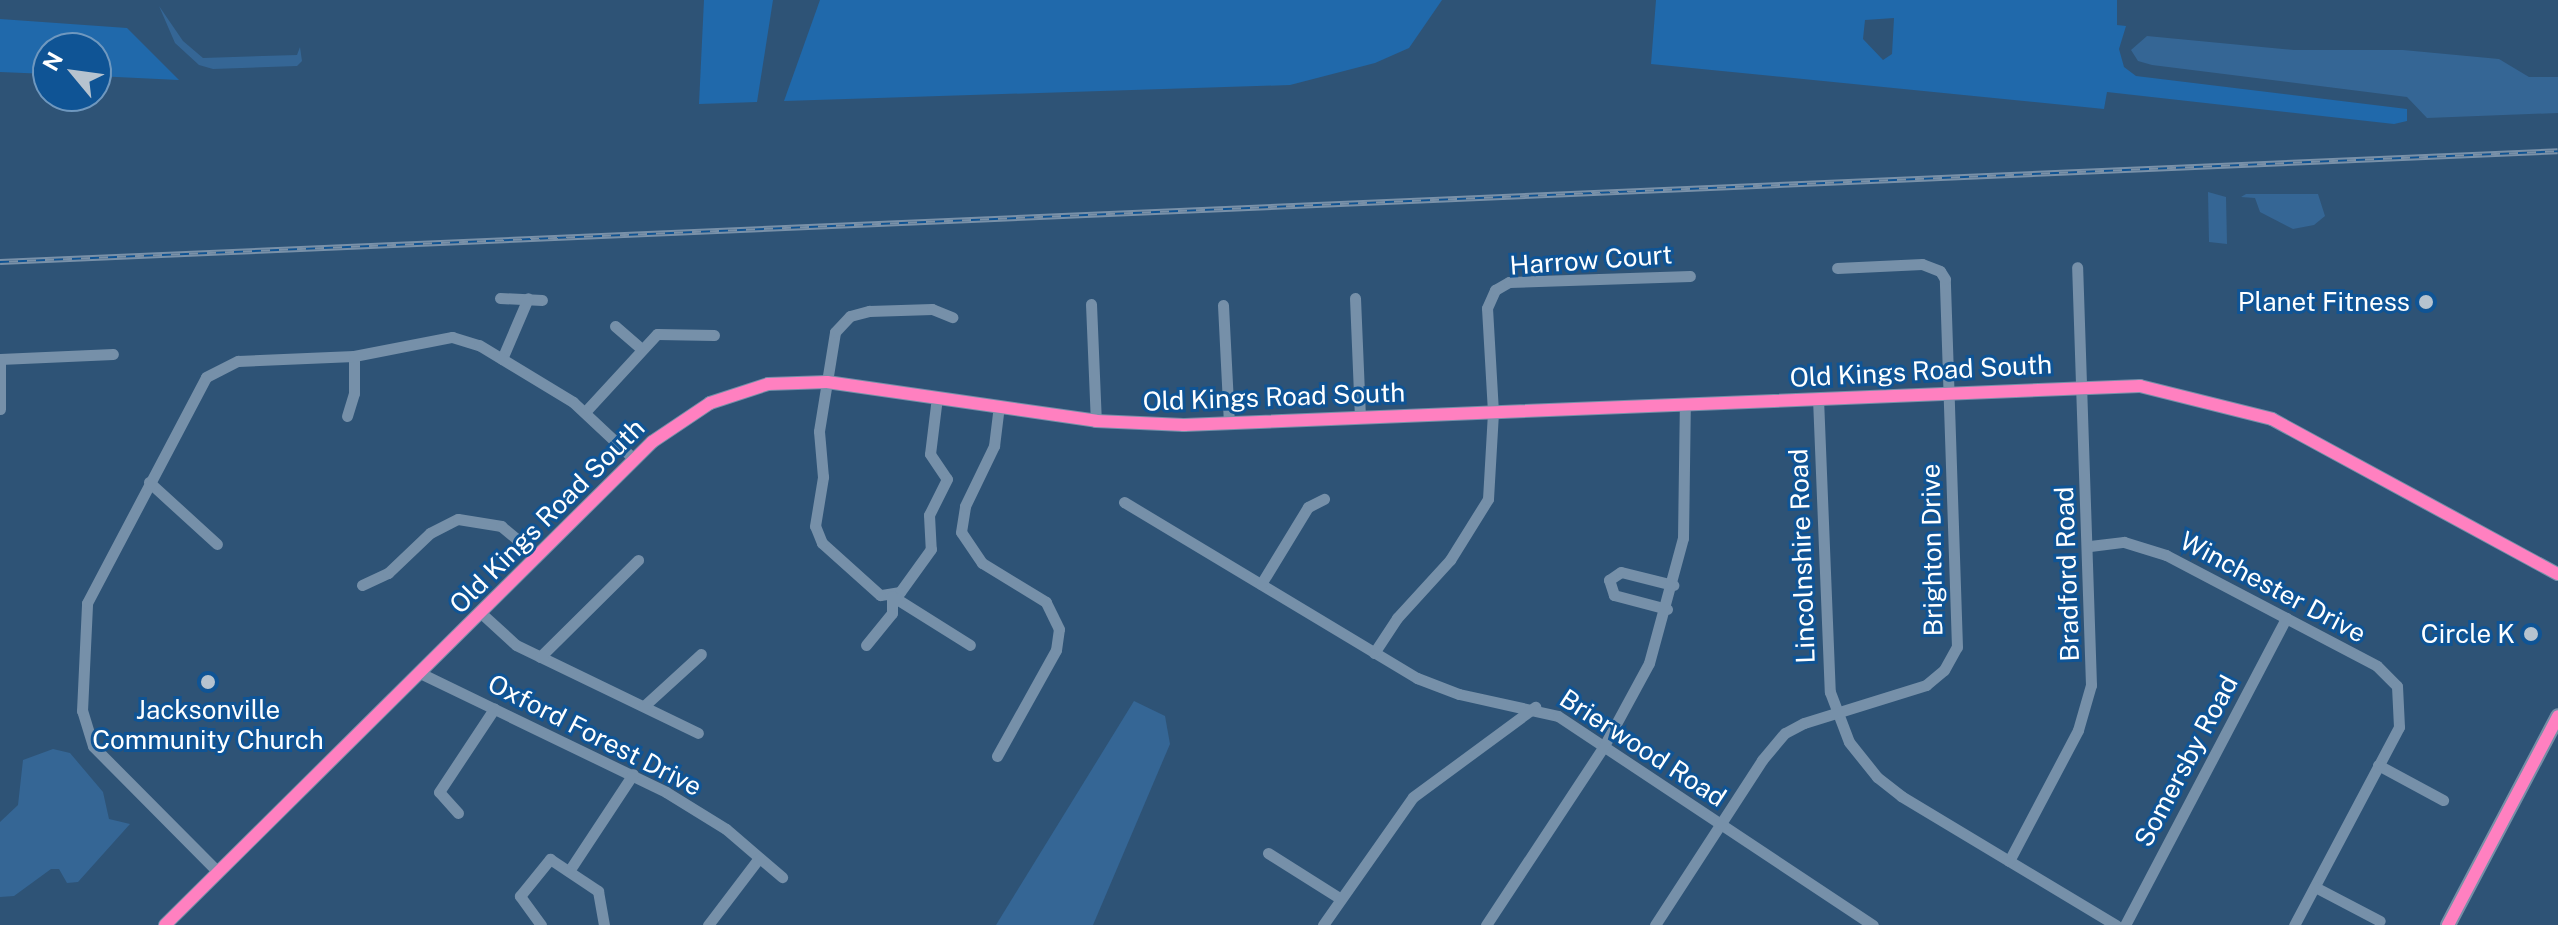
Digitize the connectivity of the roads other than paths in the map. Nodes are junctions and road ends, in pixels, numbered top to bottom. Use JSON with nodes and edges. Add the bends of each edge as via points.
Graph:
{"nodes":[{"id":1,"x":2077,"y":267,"type":"dead end"},
{"id":2,"x":1837,"y":268,"type":"dead end"},
{"id":3,"x":1690,"y":276,"type":"dead end"},
{"id":4,"x":500,"y":298,"type":"dead end"},
{"id":5,"x":528,"y":298,"type":"junction"},
{"id":6,"x":1355,"y":298,"type":"dead end"},
{"id":7,"x":542,"y":300,"type":"dead end"},
{"id":8,"x":1091,"y":304,"type":"dead end"},
{"id":9,"x":1223,"y":305,"type":"dead end"},
{"id":10,"x":952,"y":317,"type":"dead end"},
{"id":11,"x":615,"y":326,"type":"dead end"},
{"id":12,"x":714,"y":335,"type":"dead end"},
{"id":13,"x":641,"y":349,"type":"junction"},
{"id":14,"x":113,"y":354,"type":"dead end"},
{"id":15,"x":354,"y":356,"type":"junction"},
{"id":16,"x":0,"y":359,"type":"edge"},
{"id":17,"x":502,"y":359,"type":"junction"},
{"id":18,"x":827,"y":382,"type":"junction"},
{"id":19,"x":2082,"y":386,"type":"junction"},
{"id":20,"x":1949,"y":392,"type":"junction"},
{"id":21,"x":937,"y":397,"type":"junction"},
{"id":22,"x":1818,"y":398,"type":"junction"},
{"id":23,"x":1685,"y":403,"type":"junction"},
{"id":24,"x":999,"y":407,"type":"junction"},
{"id":25,"x":0,"y":409,"type":"edge"},
{"id":26,"x":585,"y":412,"type":"junction"},
{"id":27,"x":1493,"y":412,"type":"junction"},
{"id":28,"x":347,"y":416,"type":"dead end"},
{"id":29,"x":1360,"y":417,"type":"junction"},
{"id":30,"x":1096,"y":421,"type":"junction"},
{"id":31,"x":1229,"y":423,"type":"junction"},
{"id":32,"x":634,"y":459,"type":"junction"},
{"id":33,"x":149,"y":482,"type":"junction"},
{"id":34,"x":1324,"y":499,"type":"dead end"},
{"id":35,"x":1124,"y":502,"type":"dead end"},
{"id":36,"x":217,"y":544,"type":"dead end"},
{"id":37,"x":2090,"y":546,"type":"junction"},
{"id":38,"x":537,"y":556,"type":"junction"},
{"id":39,"x":638,"y":560,"type":"dead end"},
{"id":40,"x":2558,"y":574,"type":"edge"},
{"id":41,"x":1261,"y":584,"type":"junction"},
{"id":42,"x":362,"y":585,"type":"dead end"},
{"id":43,"x":1673,"y":585,"type":"junction"},
{"id":44,"x":892,"y":596,"type":"junction"},
{"id":45,"x":1667,"y":609,"type":"junction"},
{"id":46,"x":481,"y":613,"type":"junction"},
{"id":47,"x":2286,"y":618,"type":"junction"},
{"id":48,"x":866,"y":645,"type":"dead end"},
{"id":49,"x":970,"y":645,"type":"dead end"},
{"id":50,"x":1374,"y":653,"type":"junction"},
{"id":51,"x":701,"y":654,"type":"dead end"},
{"id":52,"x":540,"y":657,"type":"junction"},
{"id":53,"x":420,"y":673,"type":"junction"},
{"id":54,"x":644,"y":706,"type":"junction"},
{"id":55,"x":1535,"y":707,"type":"junction"},
{"id":56,"x":494,"y":709,"type":"junction"},
{"id":57,"x":1835,"y":712,"type":"junction"},
{"id":58,"x":2558,"y":716,"type":"edge"},
{"id":59,"x":698,"y":733,"type":"dead end"},
{"id":60,"x":1604,"y":746,"type":"junction"},
{"id":61,"x":997,"y":756,"type":"dead end"},
{"id":62,"x":2378,"y":765,"type":"junction"},
{"id":63,"x":633,"y":774,"type":"junction"},
{"id":64,"x":2443,"y":800,"type":"dead end"},
{"id":65,"x":458,"y":813,"type":"dead end"},
{"id":66,"x":1720,"y":823,"type":"junction"},
{"id":67,"x":1268,"y":853,"type":"dead end"},
{"id":68,"x":759,"y":858,"type":"junction"},
{"id":69,"x":2009,"y":861,"type":"junction"},
{"id":70,"x":569,"y":871,"type":"junction"},
{"id":71,"x":218,"y":872,"type":"junction"},
{"id":72,"x":782,"y":877,"type":"dead end"},
{"id":73,"x":2315,"y":887,"type":"junction"},
{"id":74,"x":1341,"y":899,"type":"junction"},
{"id":75,"x":2381,"y":920,"type":"edge"},
{"id":76,"x":165,"y":925,"type":"edge"},
{"id":77,"x":541,"y":925,"type":"edge"},
{"id":78,"x":604,"y":925,"type":"edge"},
{"id":79,"x":708,"y":925,"type":"edge"},
{"id":80,"x":1323,"y":925,"type":"edge"},
{"id":81,"x":1486,"y":925,"type":"edge"},
{"id":82,"x":1655,"y":925,"type":"edge"},
{"id":83,"x":1873,"y":925,"type":"edge"},
{"id":84,"x":2116,"y":925,"type":"edge"},
{"id":85,"x":2125,"y":925,"type":"edge"},
{"id":86,"x":2294,"y":925,"type":"edge"},
{"id":87,"x":2448,"y":925,"type":"edge"}],
"edges":[{"from":1,"to":19,"type":"street","name":"Bradford Road"},
{"from":2,"to":20,"type":"street","name":"Brighton Drive","via":[[1922,264],[1940,271]]},
{"from":3,"to":27,"type":"street","name":"Harrow Court","via":[[1509,282],[1495,290],[1487,308]]},
{"from":4,"to":5,"type":"street"},
{"from":5,"to":7,"type":"street"},
{"from":5,"to":17,"type":"street"},
{"from":6,"to":29,"type":"street"},
{"from":8,"to":30,"type":"street"},
{"from":9,"to":31,"type":"street"},
{"from":10,"to":18,"type":"street","via":[[932,309],[850,316],[835,332]]},
{"from":11,"to":13,"type":"street"},
{"from":12,"to":13,"type":"street","via":[[657,334]]},
{"from":13,"to":26,"type":"street"},
{"from":14,"to":16,"type":"street"},
{"from":15,"to":17,"type":"street","via":[[452,337]]},
{"from":15,"to":28,"type":"street","via":[[354,393]]},
{"from":15,"to":33,"type":"street","via":[[238,361],[217,368],[199,385]]},
{"from":16,"to":25,"type":"street"},
{"from":17,"to":26,"type":"street"},
{"from":18,"to":21,"type":"street","name":"Old Kings Road South"},
{"from":18,"to":32,"type":"street","name":"Old Kings Road South","via":[[768,384],[710,403]]},
{"from":18,"to":44,"type":"street","via":[[818,440],[823,477],[818,538],[880,595]]},
{"from":19,"to":20,"type":"street","name":"Old Kings Road South"},
{"from":19,"to":37,"type":"street","name":"Bradford Road"},
{"from":19,"to":40,"type":"street","name":"Old Kings Road South","via":[[2163,389],[2259,414]]},
{"from":20,"to":22,"type":"street","name":"Old Kings Road South"},
{"from":20,"to":57,"type":"street","name":"Brighton Drive","via":[[1957,647],[1944,670],[1926,685]]},
{"from":21,"to":24,"type":"street","name":"Old Kings Road South"},
{"from":21,"to":44,"type":"street","via":[[930,454],[946,485],[929,515],[931,549]]},
{"from":22,"to":23,"type":"street","name":"Old Kings Road South"},
{"from":22,"to":57,"type":"street","name":"Lincolnshire Road"},
{"from":23,"to":27,"type":"street","name":"Old Kings Road South"},
{"from":23,"to":43,"type":"street","via":[[1687,493]]},
{"from":24,"to":30,"type":"street","name":"Old Kings Road South"},
{"from":24,"to":61,"type":"street","via":[[994,446],[965,506],[961,532],[982,563],[1046,602],[1057,621],[1059,641]]},
{"from":26,"to":32,"type":"street"},
{"from":27,"to":29,"type":"street","name":"Old Kings Road South"},
{"from":27,"to":50,"type":"street","via":[[1493,469],[1481,517]]},
{"from":29,"to":31,"type":"street","name":"Old Kings Road South"},
{"from":30,"to":31,"type":"street","name":"Old Kings Road South"},
{"from":32,"to":38,"type":"street","name":"Old Kings Road South"},
{"from":33,"to":36,"type":"street"},
{"from":33,"to":71,"type":"street","via":[[87,603],[82,624],[83,720],[93,746]]},
{"from":34,"to":41,"type":"street","via":[[1308,507]]},
{"from":35,"to":41,"type":"street","name":"Brierwood Road"},
{"from":37,"to":47,"type":"street","name":"Winchester Drive","via":[[2124,542],[2153,549]]},
{"from":37,"to":69,"type":"street","name":"Bradford Road","via":[[2093,649],[2085,707]]},
{"from":38,"to":42,"type":"street","via":[[501,526],[458,519],[430,533],[388,573]]},
{"from":38,"to":46,"type":"street","name":"Old Kings Road South"},
{"from":39,"to":52,"type":"street"},
{"from":41,"to":50,"type":"street","name":"Brierwood Road"},
{"from":43,"to":45,"type":"street"},
{"from":43,"to":45,"type":"street","via":[[1621,572],[1609,580],[1614,595]]},
{"from":44,"to":48,"type":"street","via":[[892,613]]},
{"from":44,"to":49,"type":"street"},
{"from":45,"to":60,"type":"street","via":[[1649,663]]},
{"from":46,"to":52,"type":"street","via":[[516,645]]},
{"from":46,"to":53,"type":"street","name":"Old Kings Road South"},
{"from":47,"to":62,"type":"street","name":"Winchester Drive","via":[[2388,674],[2399,694],[2401,716]]},
{"from":47,"to":85,"type":"street","name":"Somersby Road"},
{"from":50,"to":55,"type":"street","name":"Brierwood Road","via":[[1433,686]]},
{"from":51,"to":54,"type":"street"},
{"from":52,"to":54,"type":"street"},
{"from":53,"to":56,"type":"street","name":"Oxford Forest Drive"},
{"from":53,"to":71,"type":"street","name":"Old Kings Road South"},
{"from":54,"to":59,"type":"street"},
{"from":55,"to":60,"type":"street","name":"Brierwood Road"},
{"from":55,"to":74,"type":"street","via":[[1413,797]]},
{"from":56,"to":63,"type":"street","name":"Oxford Forest Drive"},
{"from":56,"to":65,"type":"street","via":[[439,792]]},
{"from":57,"to":66,"type":"street","name":"Brighton Drive","via":[[1785,733]]},
{"from":57,"to":69,"type":"street","via":[[1849,742],[1877,777]]},
{"from":58,"to":87,"type":"main road"},
{"from":60,"to":66,"type":"street","name":"Brierwood Road"},
{"from":60,"to":81,"type":"street"},
{"from":62,"to":64,"type":"street"},
{"from":62,"to":73,"type":"street"},
{"from":63,"to":68,"type":"street","name":"Oxford Forest Drive","via":[[726,829]]},
{"from":63,"to":70,"type":"street"},
{"from":66,"to":82,"type":"street","name":"Brighton Drive"},
{"from":66,"to":83,"type":"street","name":"Brierwood Road"},
{"from":67,"to":74,"type":"street"},
{"from":68,"to":72,"type":"street","name":"Oxford Forest Drive"},
{"from":68,"to":79,"type":"street"},
{"from":69,"to":84,"type":"street"},
{"from":70,"to":77,"type":"street","via":[[550,859],[520,896]]},
{"from":70,"to":78,"type":"street","via":[[602,897]]},
{"from":71,"to":76,"type":"street","name":"Old Kings Road South"},
{"from":73,"to":75,"type":"street"},
{"from":73,"to":86,"type":"street"},
{"from":74,"to":80,"type":"street"}]}
